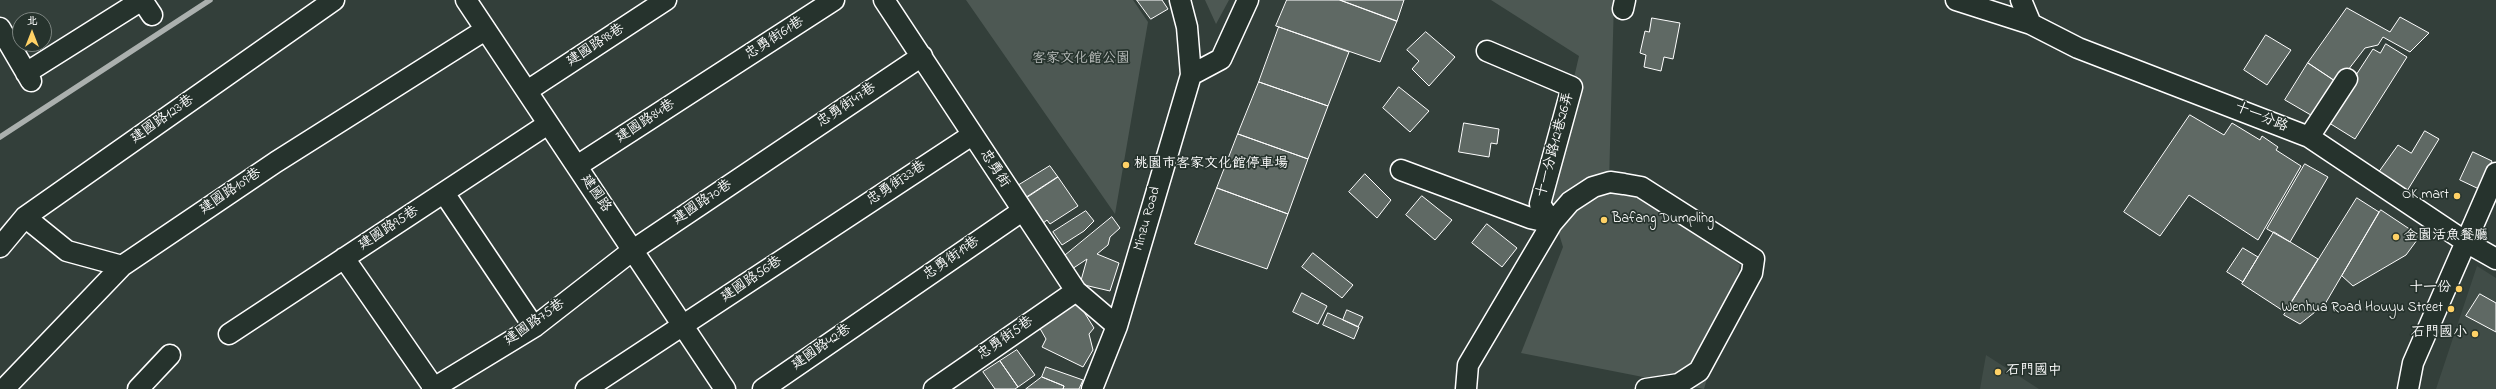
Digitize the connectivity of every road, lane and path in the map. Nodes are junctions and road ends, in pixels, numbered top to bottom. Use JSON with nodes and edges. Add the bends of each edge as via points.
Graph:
{"nodes":[{"id":1,"x":334,"y":0,"type":"edge"},
{"id":2,"x":666,"y":0,"type":"edge"},
{"id":3,"x":834,"y":0,"type":"edge"},
{"id":4,"x":884,"y":0,"type":"edge"},
{"id":5,"x":1180,"y":0,"type":"edge"},
{"id":6,"x":1248,"y":0,"type":"edge"},
{"id":7,"x":1956,"y":0,"type":"edge"},
{"id":8,"x":2022,"y":0,"type":"edge"},
{"id":9,"x":473,"y":2,"type":"edge"},
{"id":10,"x":147,"y":7,"type":"edge"},
{"id":11,"x":2031,"y":24,"type":"junction"},
{"id":12,"x":0,"y":28,"type":"edge"},
{"id":13,"x":486,"y":30,"type":"junction"},
{"id":14,"x":1487,"y":51,"type":"dead end"},
{"id":15,"x":922,"y":56,"type":"junction"},
{"id":16,"x":1191,"y":75,"type":"junction"},
{"id":17,"x":715,"y":77,"type":"joint"},
{"id":18,"x":2347,"y":79,"type":"dead end"},
{"id":19,"x":527,"y":92,"type":"junction"},
{"id":20,"x":548,"y":124,"type":"junction"},
{"id":21,"x":972,"y":135,"type":"junction"},
{"id":22,"x":2309,"y":137,"type":"junction"},
{"id":23,"x":773,"y":156,"type":"joint"},
{"id":24,"x":577,"y":166,"type":"junction"},
{"id":25,"x":1401,"y":170,"type":"dead end"},
{"id":26,"x":2496,"y":173,"type":"edge"},
{"id":27,"x":444,"y":192,"type":"junction"},
{"id":28,"x":1022,"y":211,"type":"junction"},
{"id":29,"x":25,"y":217,"type":"junction"},
{"id":30,"x":1552,"y":223,"type":"junction"},
{"id":31,"x":822,"y":234,"type":"joint"},
{"id":32,"x":2466,"y":242,"type":"junction"},
{"id":33,"x":0,"y":247,"type":"edge"},
{"id":34,"x":633,"y":250,"type":"junction"},
{"id":35,"x":344,"y":258,"type":"junction"},
{"id":36,"x":2496,"y":259,"type":"edge"},
{"id":37,"x":122,"y":266,"type":"junction"},
{"id":38,"x":1076,"y":291,"type":"junction"},
{"id":39,"x":882,"y":307,"type":"joint"},
{"id":40,"x":683,"y":326,"type":"junction"},
{"id":41,"x":1117,"y":326,"type":"junction"},
{"id":42,"x":534,"y":327,"type":"junction"},
{"id":43,"x":229,"y":334,"type":"dead end"},
{"id":44,"x":170,"y":355,"type":"dead end"},
{"id":45,"x":433,"y":388,"type":"edge"},
{"id":46,"x":936,"y":388,"type":"edge"},
{"id":47,"x":4,"y":389,"type":"edge"},
{"id":48,"x":138,"y":389,"type":"edge"},
{"id":49,"x":586,"y":389,"type":"edge"},
{"id":50,"x":725,"y":389,"type":"edge"},
{"id":51,"x":763,"y":389,"type":"edge"},
{"id":52,"x":1092,"y":389,"type":"edge"},
{"id":53,"x":1466,"y":389,"type":"edge"},
{"id":54,"x":1646,"y":389,"type":"edge"},
{"id":55,"x":2408,"y":389,"type":"edge"}],
"edges":[{"from":1,"to":29,"type":"street","name":"建國路123巷"},
{"from":2,"to":19,"type":"street","name":"建國路98巷"},
{"from":3,"to":17,"type":"street","name":"忠勇街61巷"},
{"from":4,"to":15,"type":"street","name":"忠勇街"},
{"from":5,"to":16,"type":"street","name":"Minzu Road","via":[[1187,27]]},
{"from":6,"to":16,"type":"street","via":[[1221,59]]},
{"from":7,"to":11,"type":"street","name":"十一分路"},
{"from":8,"to":11,"type":"street"},
{"from":9,"to":13,"type":"street","name":"建國路"},
{"from":10,"to":12,"type":"street","via":[[29,77]]},
{"from":11,"to":22,"type":"street","name":"十一分路","via":[[2078,48]]},
{"from":13,"to":19,"type":"street","name":"建國路"},
{"from":13,"to":37,"type":"street","name":"建國路109巷","via":[[276,162]]},
{"from":14,"to":30,"type":"street","name":"十一分路12巷26弄","via":[[1572,86],[1540,204]]},
{"from":15,"to":21,"type":"street","name":"忠勇街"},
{"from":15,"to":23,"type":"street","name":"忠勇街47巷"},
{"from":16,"to":41,"type":"street","name":"Minzu Road"},
{"from":17,"to":24,"type":"street","name":"建國路84巷"},
{"from":18,"to":22,"type":"street"},
{"from":19,"to":20,"type":"street","name":"建國路"},
{"from":20,"to":24,"type":"street","name":"建國路"},
{"from":20,"to":27,"type":"street","name":"建國路95巷"},
{"from":21,"to":28,"type":"street","name":"忠勇街"},
{"from":21,"to":31,"type":"street","name":"忠勇街33巷"},
{"from":22,"to":32,"type":"street","name":"十一分路"},
{"from":23,"to":34,"type":"street","name":"建國路70巷"},
{"from":24,"to":34,"type":"street","name":"建國路"},
{"from":25,"to":30,"type":"street","via":[[1530,218]]},
{"from":26,"to":32,"type":"street"},
{"from":27,"to":35,"type":"street","name":"建國路95巷"},
{"from":27,"to":42,"type":"street"},
{"from":28,"to":38,"type":"street","name":"忠勇街"},
{"from":28,"to":39,"type":"street","name":"忠勇街19巷"},
{"from":29,"to":33,"type":"street","name":"建國路123巷"},
{"from":29,"to":37,"type":"street","via":[[67,251]]},
{"from":30,"to":53,"type":"street","via":[[1468,365]]},
{"from":30,"to":54,"type":"street","via":[[1570,202],[1593,187],[1610,182],[1641,187],[1754,259],[1752,273],[1699,372],[1679,384]]},
{"from":31,"to":40,"type":"street","name":"建國路56巷"},
{"from":32,"to":36,"type":"street","name":"十一分路"},
{"from":32,"to":55,"type":"street","via":[[2413,363]]},
{"from":34,"to":40,"type":"street","name":"建國路"},
{"from":34,"to":42,"type":"street","name":"建國路75巷"},
{"from":35,"to":43,"type":"street","name":"建國路95巷"},
{"from":35,"to":45,"type":"street"},
{"from":37,"to":47,"type":"street","name":"建國路109巷"},
{"from":38,"to":41,"type":"street","name":"忠勇街"},
{"from":38,"to":46,"type":"street","name":"忠勇街5巷"},
{"from":39,"to":51,"type":"street","name":"建國路42巷"},
{"from":40,"to":49,"type":"street","name":"建國路56巷"},
{"from":40,"to":50,"type":"street","name":"建國路"},
{"from":41,"to":52,"type":"street","name":"Minzu Road"},
{"from":42,"to":45,"type":"street","name":"建國路75巷"},
{"from":44,"to":48,"type":"street"}]}
